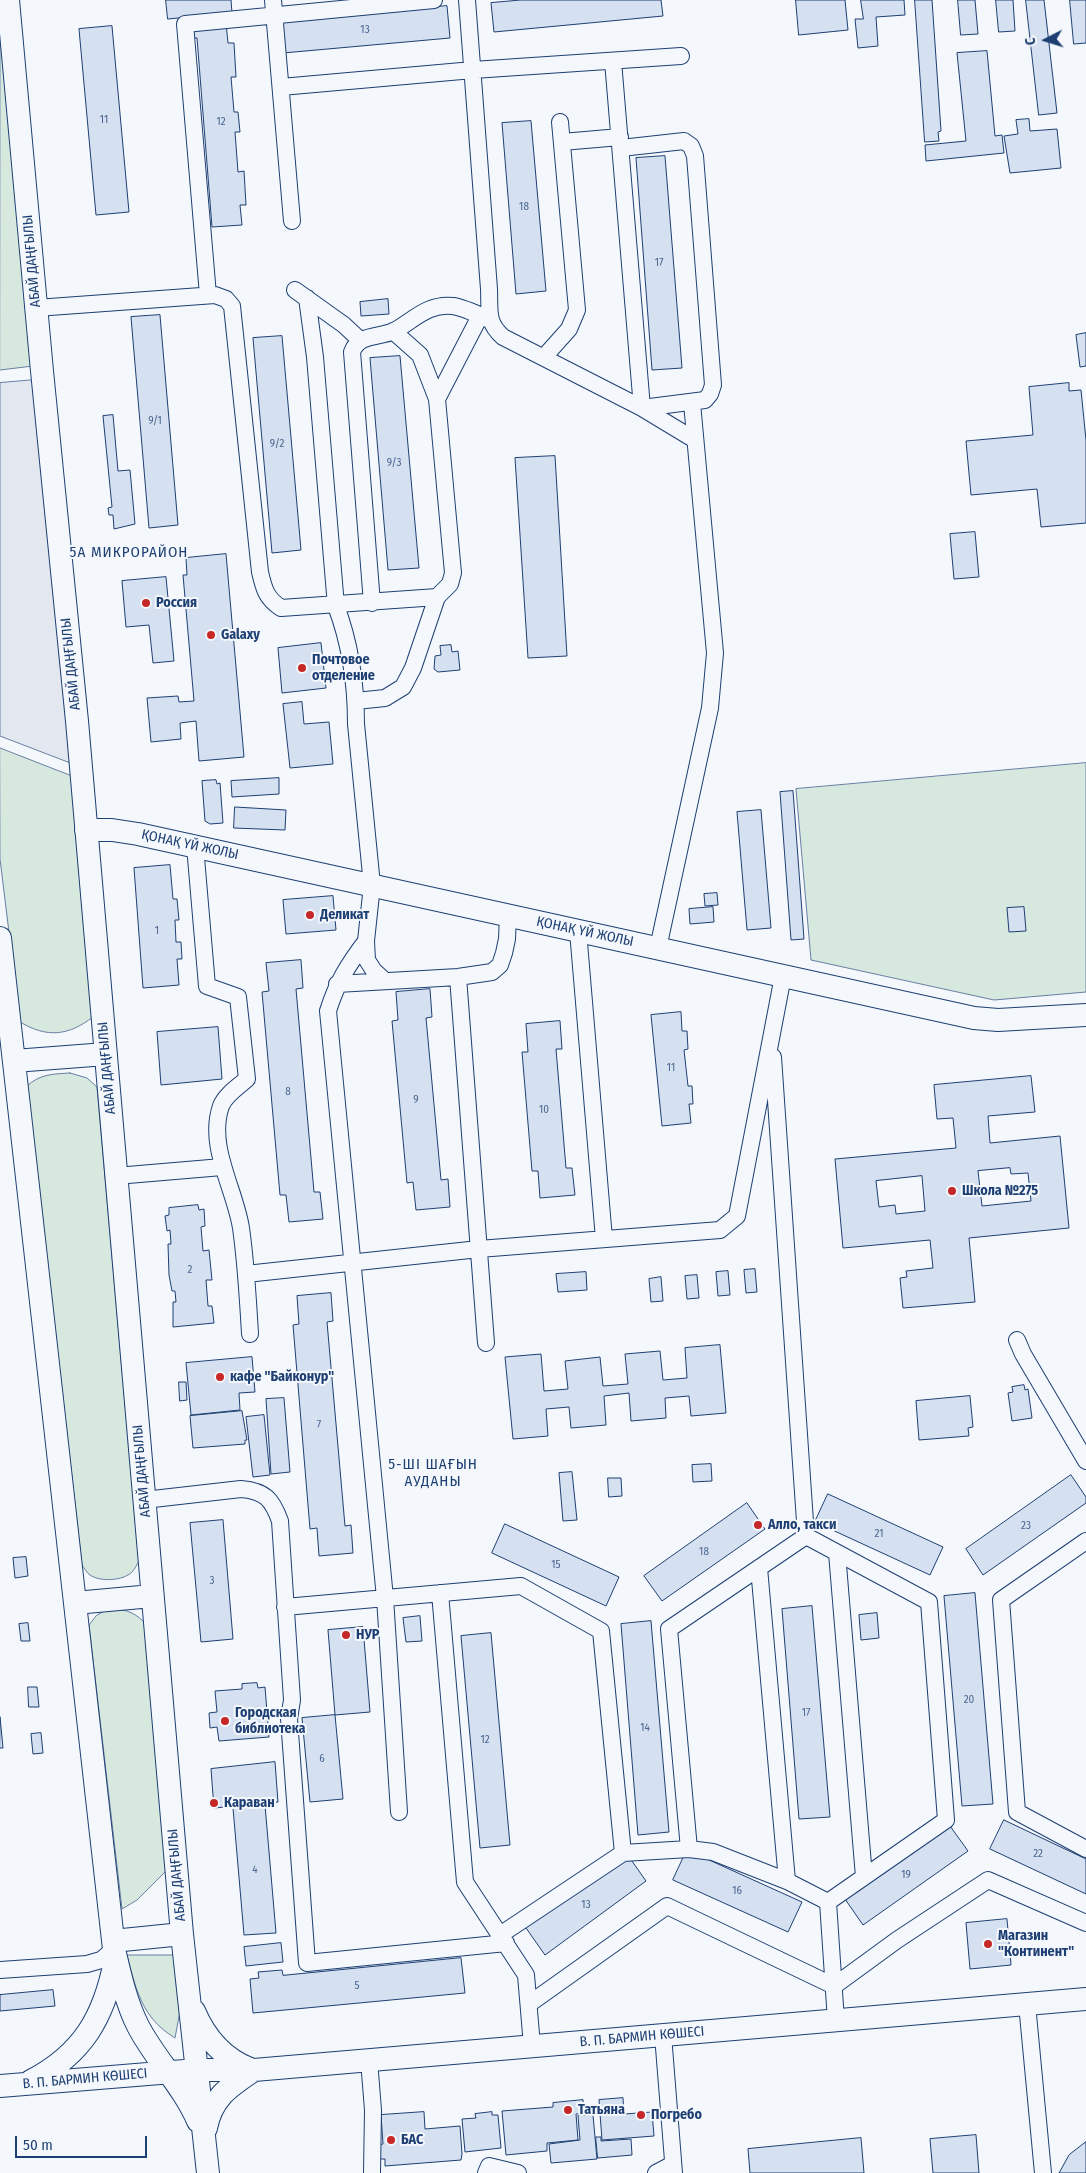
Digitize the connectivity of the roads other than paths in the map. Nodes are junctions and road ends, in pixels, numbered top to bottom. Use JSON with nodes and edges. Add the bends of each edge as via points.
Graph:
{"nodes":[{"id":1,"x":8,"y":0,"type":"edge"},
{"id":2,"x":434,"y":0,"type":"edge"},
{"id":3,"x":467,"y":0,"type":"edge"},
{"id":4,"x":274,"y":8,"type":"edge"},
{"id":5,"x":681,"y":56,"type":"dead end"},
{"id":6,"x":613,"y":61,"type":"junction"},
{"id":7,"x":473,"y":70,"type":"junction"},
{"id":8,"x":281,"y":87,"type":"junction"},
{"id":9,"x":560,"y":122,"type":"dead end"},
{"id":10,"x":562,"y":142,"type":"junction"},
{"id":11,"x":621,"y":142,"type":"junction"},
{"id":12,"x":292,"y":220,"type":"dead end"},
{"id":13,"x":208,"y":295,"type":"junction"},
{"id":14,"x":36,"y":308,"type":"junction"},
{"id":15,"x":485,"y":318,"type":"junction"},
{"id":16,"x":393,"y":331,"type":"junction"},
{"id":17,"x":360,"y":340,"type":"junction"},
{"id":18,"x":544,"y":357,"type":"junction"},
{"id":19,"x":437,"y":399,"type":"junction"},
{"id":20,"x":692,"y":403,"type":"junction"},
{"id":21,"x":642,"y":408,"type":"junction"},
{"id":22,"x":695,"y":440,"type":"junction"},
{"id":23,"x":437,"y":598,"type":"junction"},
{"id":24,"x":372,"y":603,"type":"junction"},
{"id":25,"x":336,"y":606,"type":"junction"},
{"id":26,"x":356,"y":701,"type":"junction"},
{"id":27,"x":86,"y":830,"type":"junction"},
{"id":28,"x":195,"y":846,"type":"junction"},
{"id":29,"x":372,"y":885,"type":"junction"},
{"id":30,"x":508,"y":915,"type":"junction"},
{"id":31,"x":578,"y":931,"type":"junction"},
{"id":32,"x":0,"y":938,"type":"edge"},
{"id":33,"x":366,"y":941,"type":"junction"},
{"id":34,"x":658,"y":948,"type":"junction"},
{"id":35,"x":783,"y":976,"type":"junction"},
{"id":36,"x":458,"y":977,"type":"junction"},
{"id":37,"x":385,"y":981,"type":"junction"},
{"id":38,"x":337,"y":984,"type":"junction"},
{"id":39,"x":1086,"y":1015,"type":"edge"},
{"id":40,"x":6,"y":1038,"type":"edge"},
{"id":41,"x":772,"y":1041,"type":"junction"},
{"id":42,"x":106,"y":1054,"type":"junction"},
{"id":43,"x":10,"y":1074,"type":"edge"},
{"id":44,"x":222,"y":1167,"type":"junction"},
{"id":45,"x":116,"y":1176,"type":"junction"},
{"id":46,"x":604,"y":1239,"type":"junction"},
{"id":47,"x":479,"y":1249,"type":"junction"},
{"id":48,"x":352,"y":1262,"type":"junction"},
{"id":49,"x":246,"y":1274,"type":"junction"},
{"id":50,"x":250,"y":1334,"type":"dead end"},
{"id":51,"x":1017,"y":1340,"type":"dead end"},
{"id":52,"x":486,"y":1343,"type":"dead end"},
{"id":53,"x":1086,"y":1461,"type":"edge"},
{"id":54,"x":144,"y":1500,"type":"junction"},
{"id":55,"x":806,"y":1536,"type":"junction"},
{"id":56,"x":1086,"y":1541,"type":"edge"},
{"id":57,"x":837,"y":1553,"type":"junction"},
{"id":58,"x":759,"y":1568,"type":"junction"},
{"id":59,"x":440,"y":1593,"type":"junction"},
{"id":60,"x":152,"y":1596,"type":"junction"},
{"id":61,"x":385,"y":1598,"type":"junction"},
{"id":62,"x":75,"y":1602,"type":"junction"},
{"id":63,"x":285,"y":1607,"type":"junction"},
{"id":64,"x":400,"y":1812,"type":"dead end"},
{"id":65,"x":690,"y":1849,"type":"junction"},
{"id":66,"x":1086,"y":1849,"type":"edge"},
{"id":67,"x":623,"y":1853,"type":"junction"},
{"id":68,"x":864,"y":1877,"type":"junction"},
{"id":69,"x":787,"y":1881,"type":"junction"},
{"id":70,"x":828,"y":1902,"type":"junction"},
{"id":71,"x":1086,"y":1924,"type":"edge"},
{"id":72,"x":182,"y":1934,"type":"junction"},
{"id":73,"x":503,"y":1939,"type":"junction"},
{"id":74,"x":114,"y":1949,"type":"junction"},
{"id":75,"x":0,"y":1970,"type":"edge"},
{"id":76,"x":834,"y":1986,"type":"junction"},
{"id":77,"x":1086,"y":1999,"type":"edge"},
{"id":78,"x":189,"y":2000,"type":"junction"},
{"id":79,"x":529,"y":2004,"type":"junction"},
{"id":80,"x":1027,"y":2004,"type":"junction"},
{"id":81,"x":836,"y":2021,"type":"junction"},
{"id":82,"x":663,"y":2035,"type":"junction"},
{"id":83,"x":532,"y":2046,"type":"junction"},
{"id":84,"x":369,"y":2060,"type":"junction"},
{"id":85,"x":197,"y":2070,"type":"junction"},
{"id":86,"x":254,"y":2070,"type":"junction"},
{"id":87,"x":170,"y":2072,"type":"junction"},
{"id":88,"x":24,"y":2084,"type":"junction"},
{"id":89,"x":0,"y":2086,"type":"edge"},
{"id":90,"x":205,"y":2135,"type":"junction"},
{"id":91,"x":674,"y":2168,"type":"edge"},
{"id":92,"x":208,"y":2173,"type":"edge"},
{"id":93,"x":372,"y":2173,"type":"edge"},
{"id":94,"x":486,"y":2173,"type":"edge"},
{"id":95,"x":518,"y":2173,"type":"edge"},
{"id":96,"x":656,"y":2173,"type":"edge"},
{"id":97,"x":1044,"y":2173,"type":"edge"}],
"edges":[{"from":1,"to":14,"type":"main road","name":"АБАЙ ДАҢҒЫЛЫ"},
{"from":2,"to":4,"type":"street"},
{"from":3,"to":7,"type":"street"},
{"from":4,"to":8,"type":"street"},
{"from":4,"to":13,"type":"street","via":[[185,24]]},
{"from":5,"to":6,"type":"street"},
{"from":6,"to":7,"type":"street"},
{"from":6,"to":11,"type":"street"},
{"from":7,"to":8,"type":"street"},
{"from":7,"to":15,"type":"street","via":[[489,288]]},
{"from":8,"to":12,"type":"street"},
{"from":9,"to":10,"type":"street"},
{"from":10,"to":11,"type":"street"},
{"from":10,"to":18,"type":"street","via":[[577,310],[570,329]]},
{"from":11,"to":20,"type":"street","via":[[684,141],[696,156],[714,385],[705,400]]},
{"from":11,"to":21,"type":"street"},
{"from":13,"to":14,"type":"street"},
{"from":13,"to":25,"type":"street","via":[[226,299],[232,306],[263,586],[270,601],[282,608]]},
{"from":14,"to":27,"type":"main road","name":"АБАЙ ДАҢҒЫЛЫ"},
{"from":15,"to":16,"type":"street","via":[[454,306],[431,308]]},
{"from":15,"to":18,"type":"street","via":[[503,337]]},
{"from":15,"to":19,"type":"street"},
{"from":16,"to":17,"type":"street"},
{"from":16,"to":19,"type":"street","via":[[420,355]]},
{"from":17,"to":24,"type":"street","via":[[352,352]]},
{"from":17,"to":25,"type":"street","via":[[301,294],[315,357]]},
{"from":18,"to":21,"type":"street"},
{"from":19,"to":23,"type":"street","via":[[453,572],[450,584]]},
{"from":20,"to":21,"type":"street"},
{"from":20,"to":22,"type":"street"},
{"from":21,"to":22,"type":"street"},
{"from":22,"to":34,"type":"street","via":[[715,653],[710,708]]},
{"from":23,"to":24,"type":"street"},
{"from":23,"to":26,"type":"street","via":[[403,687],[385,698]]},
{"from":24,"to":25,"type":"street"},
{"from":25,"to":26,"type":"street","via":[[346,634]]},
{"from":26,"to":29,"type":"street"},
{"from":27,"to":28,"type":"main road","name":"ҚОНАҚ ҮЙ ЖОЛЫ","via":[[112,830]]},
{"from":27,"to":42,"type":"main road","name":"АБАЙ ДАҢҒЫЛЫ"},
{"from":28,"to":29,"type":"main road","name":"ҚОНАҚ ҮЙ ЖОЛЫ"},
{"from":28,"to":44,"type":"street","via":[[207,986],[238,997],[247,1079],[222,1104],[218,1124]]},
{"from":29,"to":30,"type":"main road","name":"ҚОНАҚ ҮЙ ЖОЛЫ"},
{"from":29,"to":33,"type":"street"},
{"from":30,"to":31,"type":"main road","name":"ҚОНАҚ ҮЙ ЖОЛЫ"},
{"from":30,"to":36,"type":"street","via":[[507,939],[500,965],[492,972]]},
{"from":31,"to":34,"type":"main road","name":"ҚОНАҚ ҮЙ ЖОЛЫ"},
{"from":31,"to":46,"type":"street"},
{"from":32,"to":40,"type":"main road","name":"АБАЙ ДАҢҒЫЛЫ"},
{"from":33,"to":37,"type":"street","via":[[367,960]]},
{"from":33,"to":38,"type":"street"},
{"from":34,"to":35,"type":"main road","name":"ҚОНАҚ ҮЙ ЖОЛЫ"},
{"from":35,"to":39,"type":"main road","name":"ҚОНАҚ ҮЙ ЖОЛЫ","via":[[974,1018],[998,1020]]},
{"from":35,"to":41,"type":"street"},
{"from":36,"to":37,"type":"street"},
{"from":36,"to":47,"type":"street"},
{"from":37,"to":38,"type":"street"},
{"from":38,"to":48,"type":"street","via":[[328,1011]]},
{"from":40,"to":43,"type":"main road","name":"АБАЙ ДАҢҒЫЛЫ"},
{"from":41,"to":46,"type":"street","via":[[737,1216],[720,1230]]},
{"from":41,"to":55,"type":"street"},
{"from":42,"to":43,"type":"main road"},
{"from":42,"to":45,"type":"main road","name":"АБАЙ ДАҢҒЫЛЫ"},
{"from":43,"to":62,"type":"main road","name":"АБАЙ ДАҢҒЫЛЫ"},
{"from":44,"to":45,"type":"street"},
{"from":44,"to":49,"type":"street","via":[[234,1196]]},
{"from":45,"to":54,"type":"main road","name":"АБАЙ ДАҢҒЫЛЫ"},
{"from":46,"to":47,"type":"street"},
{"from":47,"to":48,"type":"street"},
{"from":47,"to":52,"type":"street"},
{"from":48,"to":49,"type":"street"},
{"from":48,"to":61,"type":"street"},
{"from":49,"to":50,"type":"street"},
{"from":51,"to":53,"type":"street"},
{"from":54,"to":60,"type":"main road","name":"АБАЙ ДАҢҒЫЛЫ"},
{"from":54,"to":63,"type":"street","via":[[241,1489],[265,1495],[274,1505],[280,1520]]},
{"from":55,"to":57,"type":"street"},
{"from":55,"to":58,"type":"street"},
{"from":56,"to":66,"type":"street","via":[[1001,1600],[1017,1812]]},
{"from":57,"to":68,"type":"street"},
{"from":57,"to":68,"type":"street","via":[[929,1602],[930,1612],[946,1820]]},
{"from":58,"to":65,"type":"street","via":[[669,1629]]},
{"from":58,"to":69,"type":"street"},
{"from":59,"to":61,"type":"street"},
{"from":59,"to":67,"type":"street","via":[[521,1586],[600,1631]]},
{"from":59,"to":73,"type":"street","via":[[465,1882]]},
{"from":60,"to":62,"type":"main road"},
{"from":60,"to":72,"type":"main road","name":"АБАЙ ДАҢҒЫЛЫ"},
{"from":61,"to":63,"type":"street"},
{"from":61,"to":64,"type":"street"},
{"from":62,"to":74,"type":"main road","name":"АБАЙ ДАҢҒЫЛЫ"},
{"from":63,"to":73,"type":"street","via":[[292,1700],[289,1719],[308,1963]]},
{"from":65,"to":67,"type":"street"},
{"from":65,"to":69,"type":"street","via":[[713,1852]]},
{"from":67,"to":73,"type":"street"},
{"from":68,"to":70,"type":"street"},
{"from":69,"to":70,"type":"street"},
{"from":70,"to":76,"type":"street"},
{"from":71,"to":76,"type":"street","via":[[988,1880]]},
{"from":72,"to":74,"type":"main road"},
{"from":72,"to":78,"type":"main road","name":"АБАЙ ДАҢҒЫЛЫ"},
{"from":73,"to":79,"type":"street","via":[[526,1975]]},
{"from":74,"to":75,"type":"street","via":[[101,1960],[87,1964]]},
{"from":74,"to":87,"type":"main road","name":"АБАЙ ДАҢҒЫЛЫ","via":[[136,2021]]},
{"from":74,"to":88,"type":"main road","via":[[105,2002],[86,2037],[61,2062]]},
{"from":76,"to":79,"type":"street","via":[[667,1906]]},
{"from":76,"to":81,"type":"street"},
{"from":77,"to":80,"type":"main road","name":"В. П. БАРМИН КӨШЕСІ"},
{"from":78,"to":85,"type":"main road","name":"АБАЙ ДАҢҒЫЛЫ"},
{"from":78,"to":86,"type":"main road","via":[[206,2035],[227,2057]]},
{"from":79,"to":83,"type":"street"},
{"from":80,"to":81,"type":"main road","name":"В. П. БАРМИН КӨШЕСІ"},
{"from":80,"to":97,"type":"street"},
{"from":81,"to":82,"type":"main road","name":"В. П. БАРМИН КӨШЕСІ"},
{"from":82,"to":83,"type":"main road","name":"В. П. БАРМИН КӨШЕСІ"},
{"from":82,"to":91,"type":"street"},
{"from":83,"to":84,"type":"main road","name":"В. П. БАРМИН КӨШЕСІ"},
{"from":84,"to":86,"type":"main road","name":"В. П. БАРМИН КӨШЕСІ"},
{"from":84,"to":93,"type":"street","via":[[373,2110]]},
{"from":85,"to":86,"type":"main road","name":"В. П. БАРМИН КӨШЕСІ"},
{"from":85,"to":87,"type":"main road","name":"В. П. БАРМИН КӨШЕСІ"},
{"from":85,"to":90,"type":"main road","name":"АБАЙ ДАҢҒЫЛЫ"},
{"from":86,"to":90,"type":"main road","via":[[218,2098],[211,2108]]},
{"from":87,"to":88,"type":"main road","name":"В. П. БАРМИН КӨШЕСІ"},
{"from":87,"to":90,"type":"main road","name":"АБАЙ ДАҢҒЫЛЫ"},
{"from":88,"to":89,"type":"main road","name":"В. П. БАРМИН КӨШЕСІ"},
{"from":90,"to":92,"type":"main road","name":"АБАЙ ДАҢҒЫЛЫ"},
{"from":91,"to":96,"type":"street"},
{"from":94,"to":95,"type":"street","via":[[489,2166]]}]}
